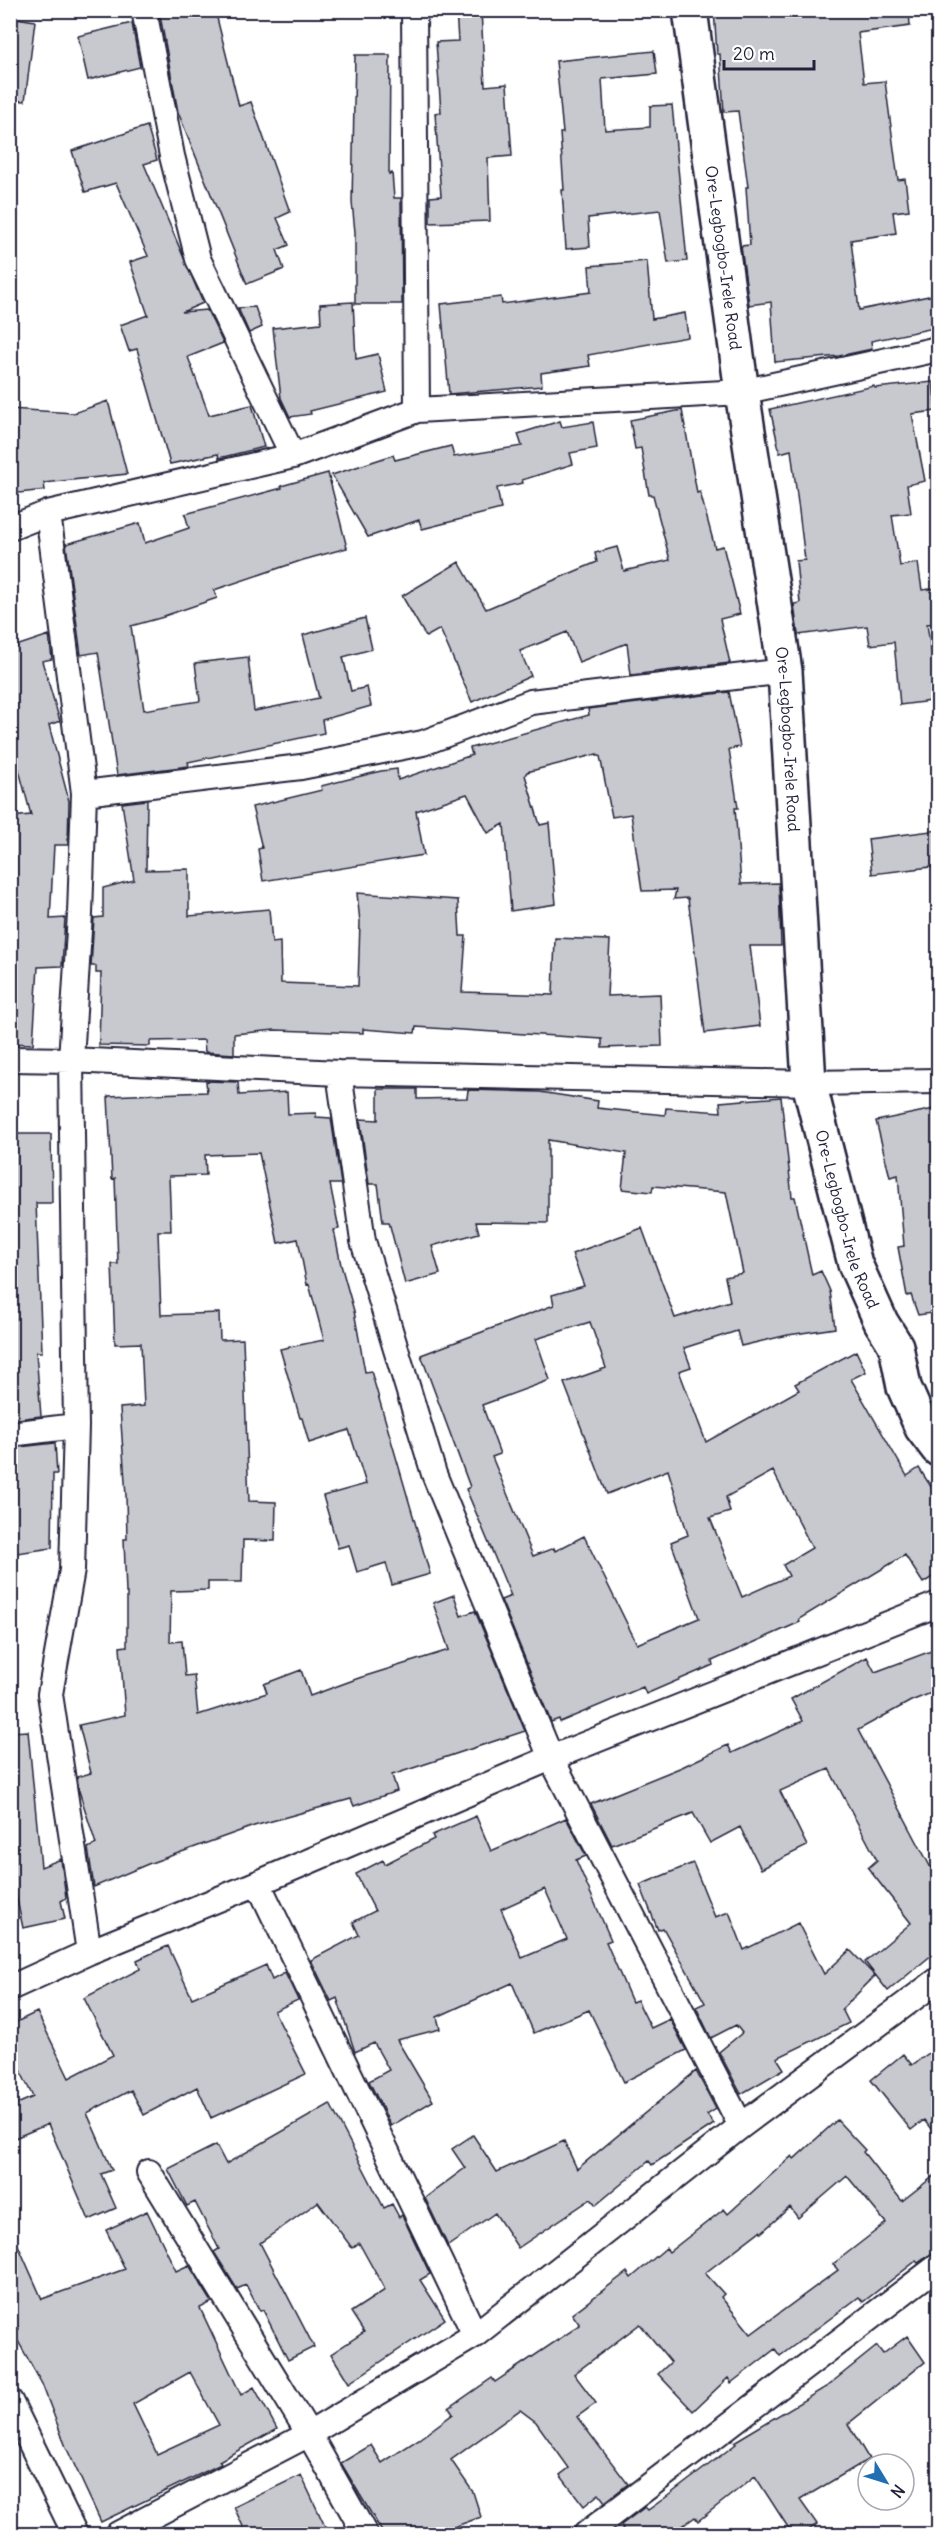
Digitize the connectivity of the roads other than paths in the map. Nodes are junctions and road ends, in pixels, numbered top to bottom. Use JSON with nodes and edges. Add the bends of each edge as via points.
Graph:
{"nodes":[{"id":1,"x":144,"y":10,"type":"edge"},
{"id":2,"x":414,"y":10,"type":"edge"},
{"id":3,"x":690,"y":10,"type":"edge"},
{"id":4,"x":939,"y":349,"type":"edge"},
{"id":5,"x":742,"y":392,"type":"junction"},
{"id":6,"x":417,"y":411,"type":"junction"},
{"id":7,"x":293,"y":456,"type":"junction"},
{"id":8,"x":48,"y":513,"type":"junction"},
{"id":9,"x":10,"y":528,"type":"edge"},
{"id":10,"x":785,"y":671,"type":"junction"},
{"id":11,"x":84,"y":793,"type":"junction"},
{"id":12,"x":10,"y":1059,"type":"edge"},
{"id":13,"x":71,"y":1060,"type":"junction"},
{"id":14,"x":339,"y":1073,"type":"junction"},
{"id":15,"x":939,"y":1081,"type":"edge"},
{"id":16,"x":809,"y":1083,"type":"junction"},
{"id":17,"x":76,"y":1426,"type":"junction"},
{"id":18,"x":10,"y":1434,"type":"edge"},
{"id":19,"x":939,"y":1449,"type":"edge"},
{"id":20,"x":939,"y":1604,"type":"edge"},
{"id":21,"x":551,"y":1758,"type":"junction"},
{"id":22,"x":258,"y":1883,"type":"junction"},
{"id":23,"x":89,"y":1952,"type":"junction"},
{"id":24,"x":939,"y":1980,"type":"edge"},
{"id":25,"x":10,"y":1988,"type":"edge"},
{"id":26,"x":741,"y":2126,"type":"junction"},
{"id":27,"x":149,"y":2172,"type":"dead end"},
{"id":28,"x":939,"y":2266,"type":"edge"},
{"id":29,"x":475,"y":2335,"type":"junction"},
{"id":30,"x":10,"y":2401,"type":"edge"},
{"id":31,"x":309,"y":2434,"type":"junction"},
{"id":32,"x":75,"y":2535,"type":"edge"},
{"id":33,"x":118,"y":2535,"type":"edge"},
{"id":34,"x":365,"y":2535,"type":"edge"},
{"id":35,"x":586,"y":2535,"type":"edge"}],
"edges":[{"from":1,"to":7,"type":"street","via":[[172,156],[198,259]]},
{"from":2,"to":6,"type":"street"},
{"from":3,"to":5,"type":"main road","name":"Ore-Legbogbo-Irele Road"},
{"from":4,"to":5,"type":"street"},
{"from":5,"to":6,"type":"street"},
{"from":5,"to":10,"type":"main road","name":"Ore-Legbogbo-Irele Road"},
{"from":6,"to":7,"type":"street"},
{"from":7,"to":8,"type":"street"},
{"from":8,"to":9,"type":"street"},
{"from":8,"to":11,"type":"street"},
{"from":10,"to":11,"type":"street","via":[[531,702],[423,743],[301,767]]},
{"from":10,"to":16,"type":"main road","name":"Ore-Legbogbo-Irele Road"},
{"from":11,"to":13,"type":"street"},
{"from":12,"to":13,"type":"street"},
{"from":13,"to":14,"type":"street"},
{"from":13,"to":17,"type":"street"},
{"from":14,"to":16,"type":"street"},
{"from":14,"to":21,"type":"street","via":[[363,1241],[434,1474]]},
{"from":15,"to":16,"type":"street"},
{"from":16,"to":19,"type":"main road","name":"Ore-Legbogbo-Irele Road","via":[[855,1264],[896,1346],[904,1387],[922,1428]]},
{"from":17,"to":18,"type":"street"},
{"from":17,"to":23,"type":"street","via":[[72,1570],[50,1694]]},
{"from":20,"to":21,"type":"street"},
{"from":21,"to":22,"type":"street"},
{"from":21,"to":26,"type":"street"},
{"from":22,"to":23,"type":"street"},
{"from":22,"to":29,"type":"street"},
{"from":23,"to":25,"type":"street"},
{"from":24,"to":26,"type":"street"},
{"from":26,"to":29,"type":"street"},
{"from":27,"to":31,"type":"street"},
{"from":28,"to":35,"type":"street"},
{"from":29,"to":31,"type":"street"},
{"from":30,"to":32,"type":"street"},
{"from":31,"to":33,"type":"street"},
{"from":31,"to":34,"type":"street"}]}
